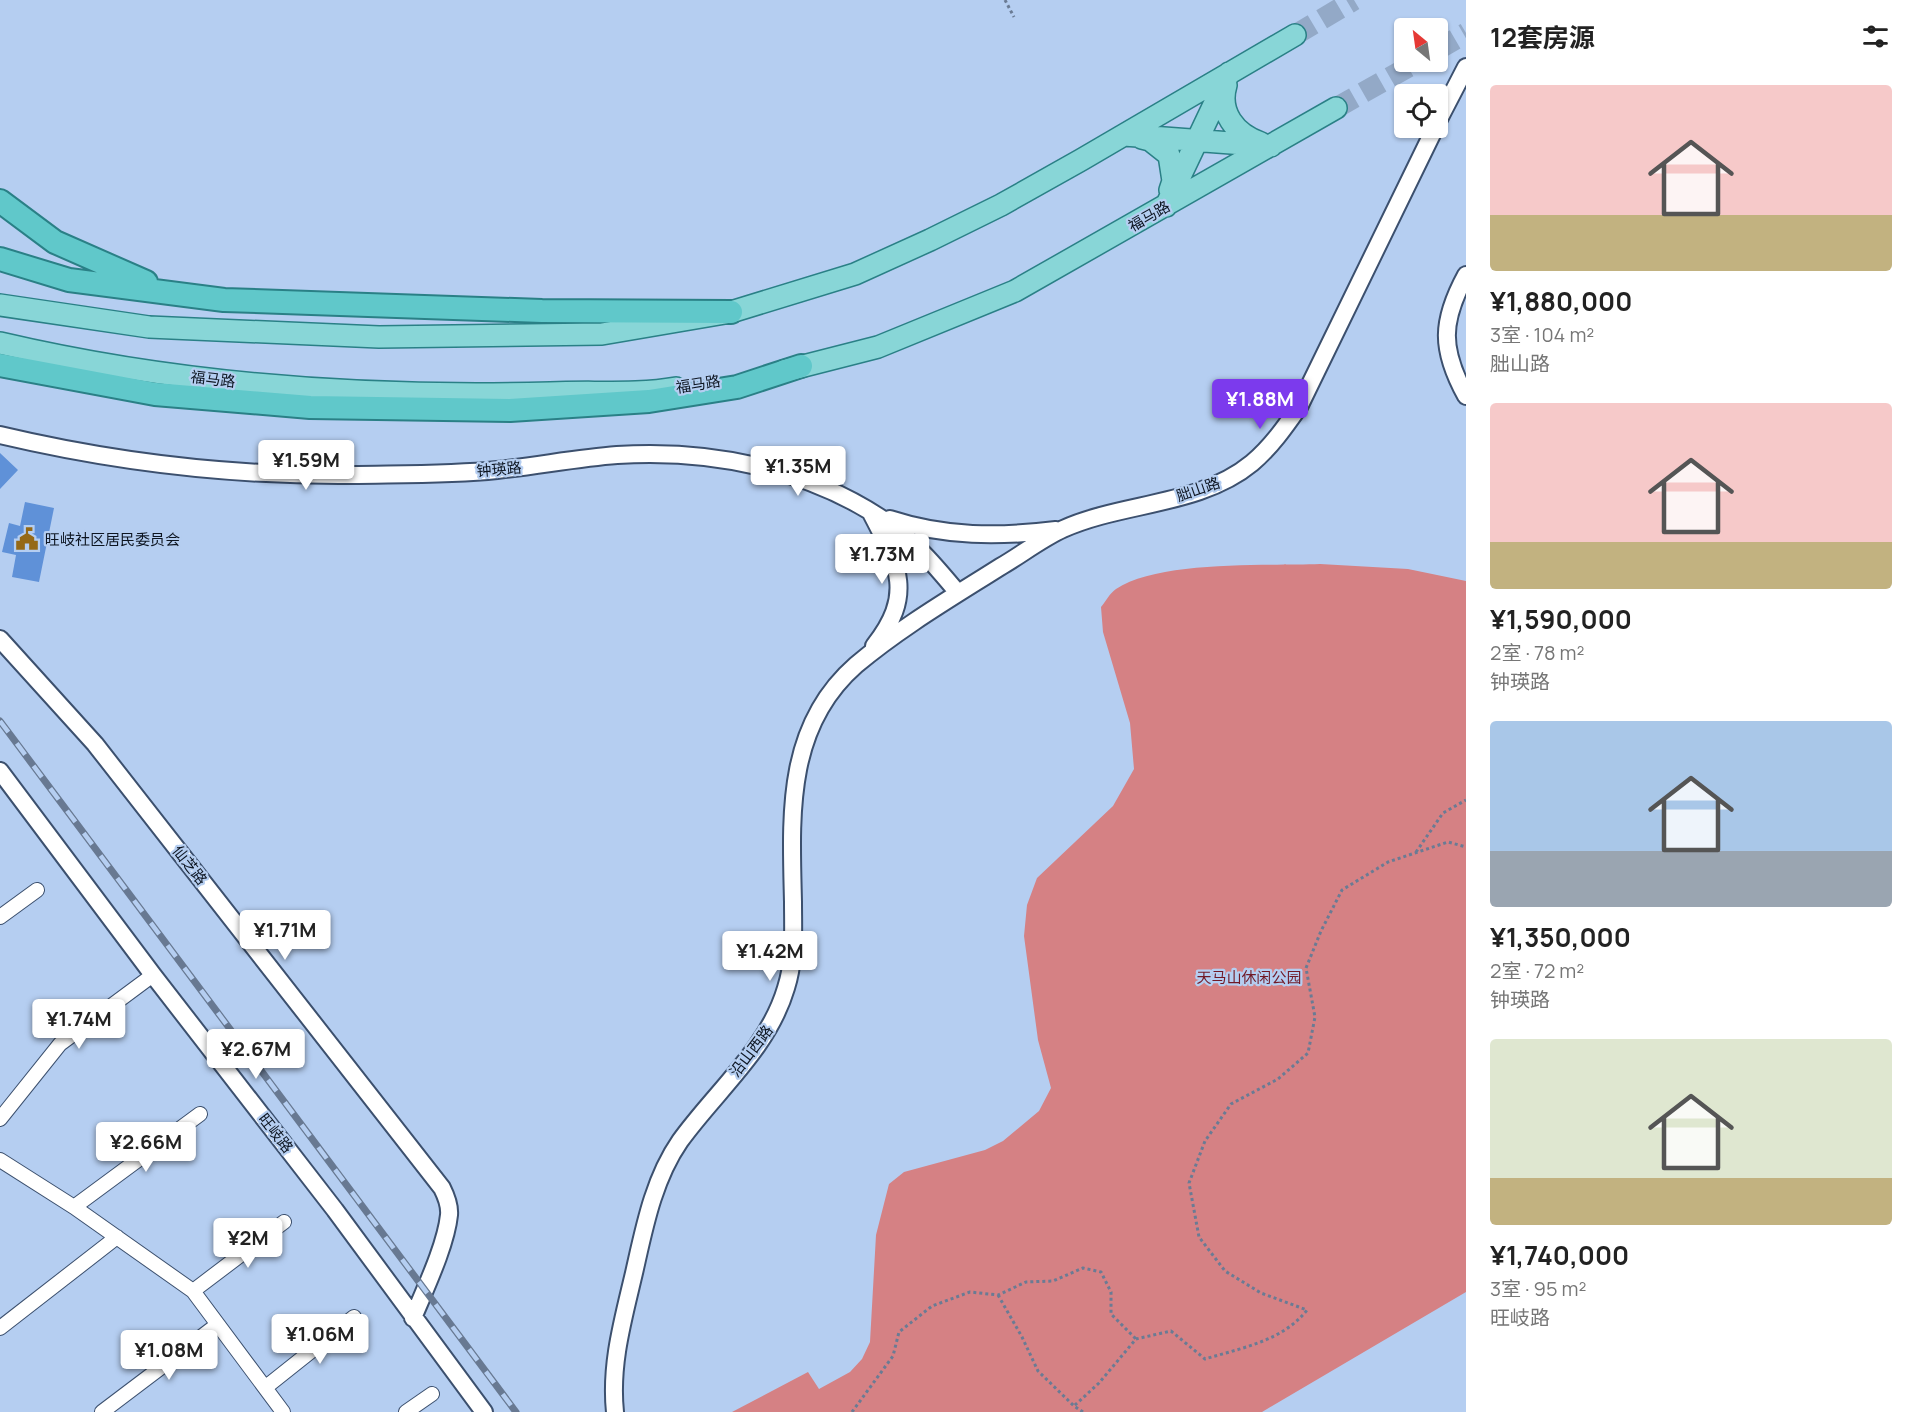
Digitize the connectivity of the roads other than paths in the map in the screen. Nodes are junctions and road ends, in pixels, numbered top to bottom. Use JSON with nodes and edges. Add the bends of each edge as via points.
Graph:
{"nodes":[{"id":1,"x":1294,"y":35,"type":"tunnel mouth"},
{"id":2,"x":1466,"y":67,"type":"edge"},
{"id":3,"x":1229,"y":73,"type":"junction"},
{"id":4,"x":1448,"y":102,"type":"edge"},
{"id":5,"x":1336,"y":108,"type":"tunnel mouth"},
{"id":6,"x":1124,"y":135,"type":"junction"},
{"id":7,"x":1430,"y":138,"type":"edge"},
{"id":8,"x":1197,"y":140,"type":"junction"},
{"id":9,"x":1271,"y":146,"type":"junction"},
{"id":10,"x":0,"y":201,"type":"edge"},
{"id":11,"x":1166,"y":206,"type":"junction"},
{"id":12,"x":0,"y":259,"type":"edge"},
{"id":13,"x":1466,"y":275,"type":"edge"},
{"id":14,"x":224,"y":300,"type":"junction"},
{"id":15,"x":0,"y":305,"type":"edge"},
{"id":16,"x":731,"y":312,"type":"junction"},
{"id":17,"x":0,"y":343,"type":"edge"},
{"id":18,"x":0,"y":365,"type":"edge"},
{"id":19,"x":801,"y":366,"type":"junction"},
{"id":20,"x":1466,"y":396,"type":"edge"},
{"id":21,"x":0,"y":435,"type":"edge"},
{"id":22,"x":870,"y":512,"type":"junction"},
{"id":23,"x":1060,"y":530,"type":"junction"},
{"id":24,"x":958,"y":593,"type":"junction"},
{"id":25,"x":0,"y":639,"type":"edge"},
{"id":26,"x":865,"y":658,"type":"junction"},
{"id":27,"x":0,"y":771,"type":"edge"},
{"id":28,"x":37,"y":890,"type":"dead end"},
{"id":29,"x":0,"y":916,"type":"edge"},
{"id":30,"x":153,"y":975,"type":"junction"},
{"id":31,"x":200,"y":1114,"type":"dead end"},
{"id":32,"x":0,"y":1119,"type":"edge"},
{"id":33,"x":1,"y":1162,"type":"edge"},
{"id":34,"x":74,"y":1207,"type":"junction"},
{"id":35,"x":284,"y":1222,"type":"dead end"},
{"id":36,"x":117,"y":1237,"type":"junction"},
{"id":37,"x":193,"y":1291,"type":"junction"},
{"id":38,"x":354,"y":1317,"type":"dead end"},
{"id":39,"x":413,"y":1318,"type":"junction"},
{"id":40,"x":218,"y":1325,"type":"junction"},
{"id":41,"x":0,"y":1328,"type":"edge"},
{"id":42,"x":266,"y":1387,"type":"junction"},
{"id":43,"x":432,"y":1394,"type":"dead end"},
{"id":44,"x":102,"y":1412,"type":"edge"},
{"id":45,"x":283,"y":1412,"type":"edge"},
{"id":46,"x":406,"y":1412,"type":"edge"},
{"id":47,"x":484,"y":1412,"type":"edge"},
{"id":48,"x":615,"y":1412,"type":"edge"}],
"edges":[{"from":1,"to":3,"type":"main road"},
{"from":2,"to":4,"type":"street"},
{"from":3,"to":6,"type":"main road"},
{"from":3,"to":8,"type":"main road"},
{"from":3,"to":9,"type":"main road","via":[[1222,97],[1229,120],[1245,137]]},
{"from":5,"to":9,"type":"main road","name":"福马路"},
{"from":6,"to":8,"type":"main road"},
{"from":6,"to":11,"type":"main road","via":[[1150,140],[1169,155],[1173,181]]},
{"from":6,"to":16,"type":"main road","via":[[1001,205],[855,274]]},
{"from":7,"to":23,"type":"street","name":"胐山路","via":[[1299,407],[1269,447],[1216,485]]},
{"from":8,"to":9,"type":"main road"},
{"from":8,"to":11,"type":"main road"},
{"from":9,"to":11,"type":"main road","name":"福马路"},
{"from":10,"to":14,"type":"highway","via":[[35,229],[84,256],[166,290]]},
{"from":11,"to":19,"type":"main road","name":"福马路","via":[[991,303],[878,347]]},
{"from":12,"to":14,"type":"highway","via":[[69,280]]},
{"from":13,"to":20,"type":"street","via":[[1452,300],[1446,327],[1451,369]]},
{"from":14,"to":16,"type":"highway"},
{"from":15,"to":16,"type":"main road","via":[[149,327],[379,337],[602,334]]},
{"from":17,"to":19,"type":"main road","name":"福马路","via":[[115,366],[258,385],[477,395],[671,389]]},
{"from":18,"to":19,"type":"highway","via":[[154,393],[310,407],[510,410],[660,399],[737,387]]},
{"from":21,"to":22,"type":"street","name":"钟瑛路","via":[[118,457],[207,468],[334,474],[495,471],[616,455],[708,457],[764,467],[820,487]]},
{"from":22,"to":23,"type":"street","via":[[948,533],[999,536]]},
{"from":22,"to":24,"type":"street","name":"钟瑛路","via":[[909,540]]},
{"from":22,"to":26,"type":"street","via":[[900,582],[892,616]]},
{"from":23,"to":24,"type":"street","name":"胐山路"},
{"from":24,"to":26,"type":"street","name":"沿山西路"},
{"from":25,"to":39,"type":"street","name":"仙芝路","via":[[95,744],[442,1188],[449,1206],[448,1222]]},
{"from":26,"to":48,"type":"street","name":"沿山西路","via":[[826,699],[804,741],[791,806],[794,935],[787,987],[765,1035],[678,1143],[658,1182],[616,1348]]},
{"from":27,"to":30,"type":"street","name":"旺岐路"},
{"from":28,"to":29,"type":"street"},
{"from":30,"to":32,"type":"street","via":[[60,1044]]},
{"from":30,"to":39,"type":"street","name":"旺岐路","via":[[335,1210]]},
{"from":31,"to":34,"type":"street"},
{"from":33,"to":34,"type":"street"},
{"from":34,"to":36,"type":"street"},
{"from":35,"to":37,"type":"street"},
{"from":36,"to":37,"type":"street"},
{"from":36,"to":41,"type":"street"},
{"from":37,"to":40,"type":"street"},
{"from":38,"to":42,"type":"street"},
{"from":39,"to":47,"type":"street","name":"旺岐路"},
{"from":40,"to":42,"type":"street"},
{"from":40,"to":44,"type":"street"},
{"from":42,"to":45,"type":"street"},
{"from":43,"to":46,"type":"street"}]}
